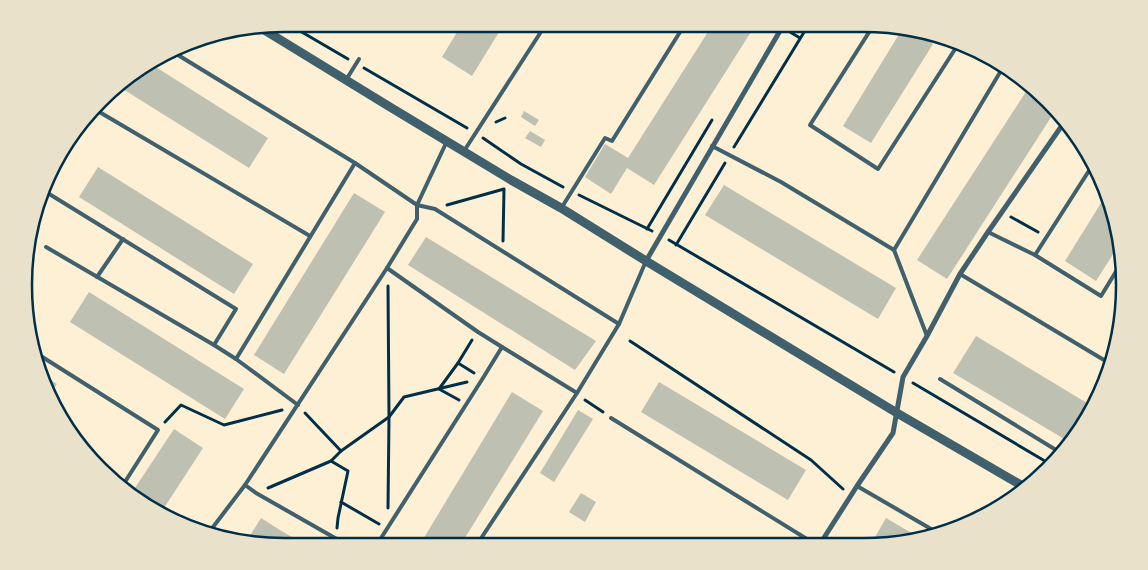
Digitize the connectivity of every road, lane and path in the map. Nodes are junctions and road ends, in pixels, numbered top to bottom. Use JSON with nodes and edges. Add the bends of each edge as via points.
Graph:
{"nodes":[{"id":1,"x":269,"y":33,"type":"edge"},
{"id":2,"x":303,"y":33,"type":"edge"},
{"id":3,"x":540,"y":33,"type":"edge"},
{"id":4,"x":679,"y":33,"type":"edge"},
{"id":5,"x":779,"y":33,"type":"edge"},
{"id":6,"x":804,"y":33,"type":"edge"},
{"id":7,"x":869,"y":33,"type":"edge"},
{"id":8,"x":955,"y":50,"type":"edge"},
{"id":9,"x":180,"y":56,"type":"edge"},
{"id":10,"x":359,"y":59,"type":"dead end"},
{"id":11,"x":356,"y":64,"type":"junction"},
{"id":12,"x":1000,"y":73,"type":"edge"},
{"id":13,"x":346,"y":80,"type":"junction"},
{"id":14,"x":100,"y":113,"type":"edge"},
{"id":15,"x":714,"y":118,"type":"dead end"},
{"id":16,"x":1060,"y":128,"type":"edge"},
{"id":17,"x":475,"y":133,"type":"junction"},
{"id":18,"x":448,"y":141,"type":"junction"},
{"id":19,"x":712,"y":146,"type":"junction"},
{"id":20,"x":464,"y":151,"type":"junction"},
{"id":21,"x":730,"y":155,"type":"junction"},
{"id":22,"x":355,"y":163,"type":"junction"},
{"id":23,"x":1088,"y":172,"type":"edge"},
{"id":24,"x":50,"y":194,"type":"edge"},
{"id":25,"x":417,"y":204,"type":"junction"},
{"id":26,"x":561,"y":208,"type":"junction"},
{"id":27,"x":435,"y":209,"type":"junction"},
{"id":28,"x":1002,"y":211,"type":"junction"},
{"id":29,"x":647,"y":229,"type":"dead end"},
{"id":30,"x":988,"y":232,"type":"junction"},
{"id":31,"x":660,"y":235,"type":"junction"},
{"id":32,"x":310,"y":236,"type":"junction"},
{"id":33,"x":1046,"y":238,"type":"junction"},
{"id":34,"x":123,"y":239,"type":"junction"},
{"id":35,"x":676,"y":245,"type":"junction"},
{"id":36,"x":46,"y":247,"type":"dead end"},
{"id":37,"x":894,"y":250,"type":"junction"},
{"id":38,"x":503,"y":252,"type":"junction"},
{"id":39,"x":1035,"y":255,"type":"junction"},
{"id":40,"x":646,"y":261,"type":"junction"},
{"id":41,"x":388,"y":268,"type":"junction"},
{"id":42,"x":1115,"y":272,"type":"edge"},
{"id":43,"x":960,"y":274,"type":"junction"},
{"id":44,"x":97,"y":277,"type":"junction"},
{"id":45,"x":749,"y":287,"type":"dead end"},
{"id":46,"x":619,"y":324,"type":"junction"},
{"id":47,"x":478,"y":332,"type":"junction"},
{"id":48,"x":928,"y":336,"type":"junction"},
{"id":49,"x":630,"y":341,"type":"dead end"},
{"id":50,"x":214,"y":345,"type":"junction"},
{"id":51,"x":502,"y":347,"type":"junction"},
{"id":52,"x":43,"y":358,"type":"edge"},
{"id":53,"x":236,"y":359,"type":"junction"},
{"id":54,"x":1104,"y":360,"type":"edge"},
{"id":55,"x":458,"y":363,"type":"junction"},
{"id":56,"x":484,"y":378,"type":"junction"},
{"id":57,"x":940,"y":379,"type":"dead end"},
{"id":58,"x":440,"y":389,"type":"junction"},
{"id":59,"x":577,"y":393,"type":"junction"},
{"id":60,"x":298,"y":405,"type":"junction"},
{"id":61,"x":467,"y":405,"type":"junction"},
{"id":62,"x":897,"y":413,"type":"junction"},
{"id":63,"x":389,"y":417,"type":"junction"},
{"id":64,"x":612,"y":418,"type":"joint"},
{"id":65,"x":158,"y":430,"type":"junction"},
{"id":66,"x":1055,"y":449,"type":"edge"},
{"id":67,"x":341,"y":451,"type":"junction"},
{"id":68,"x":330,"y":460,"type":"junction"},
{"id":69,"x":126,"y":481,"type":"edge"},
{"id":70,"x":1019,"y":484,"type":"edge"},
{"id":71,"x":245,"y":485,"type":"junction"},
{"id":72,"x":857,"y":486,"type":"junction"},
{"id":73,"x":256,"y":493,"type":"junction"},
{"id":74,"x":850,"y":495,"type":"junction"},
{"id":75,"x":342,"y":502,"type":"junction"},
{"id":76,"x":213,"y":527,"type":"edge"},
{"id":77,"x":930,"y":528,"type":"edge"},
{"id":78,"x":387,"y":529,"type":"junction"},
{"id":79,"x":336,"y":538,"type":"joint"},
{"id":80,"x":381,"y":538,"type":"edge"},
{"id":81,"x":481,"y":538,"type":"edge"},
{"id":82,"x":805,"y":538,"type":"edge"},
{"id":83,"x":824,"y":538,"type":"edge"}],
"edges":[{"from":1,"to":13,"type":"street"},
{"from":2,"to":11,"type":"path"},
{"from":3,"to":17,"type":"lane"},
{"from":4,"to":26,"type":"lane","via":[[612,141],[605,138]]},
{"from":5,"to":19,"type":"street"},
{"from":6,"to":21,"type":"path"},
{"from":7,"to":8,"type":"lane","via":[[810,125],[878,169]]},
{"from":9,"to":22,"type":"lane"},
{"from":10,"to":11,"type":"lane"},
{"from":11,"to":13,"type":"lane"},
{"from":11,"to":17,"type":"path"},
{"from":12,"to":37,"type":"lane"},
{"from":13,"to":18,"type":"street"},
{"from":14,"to":32,"type":"lane"},
{"from":15,"to":29,"type":"path"},
{"from":16,"to":28,"type":"street"},
{"from":17,"to":20,"type":"lane"},
{"from":18,"to":20,"type":"street"},
{"from":18,"to":25,"type":"lane"},
{"from":19,"to":21,"type":"lane"},
{"from":19,"to":31,"type":"street"},
{"from":20,"to":26,"type":"street"},
{"from":21,"to":35,"type":"path"},
{"from":21,"to":37,"type":"lane"},
{"from":22,"to":25,"type":"lane"},
{"from":22,"to":32,"type":"lane"},
{"from":23,"to":33,"type":"lane"},
{"from":24,"to":34,"type":"lane"},
{"from":25,"to":27,"type":"lane"},
{"from":25,"to":41,"type":"lane","via":[[417,219]]},
{"from":26,"to":40,"type":"street"},
{"from":27,"to":38,"type":"lane"},
{"from":27,"to":38,"type":"path","via":[[504,189]]},
{"from":28,"to":30,"type":"street"},
{"from":28,"to":33,"type":"path"},
{"from":30,"to":39,"type":"lane"},
{"from":30,"to":43,"type":"street"},
{"from":31,"to":35,"type":"path"},
{"from":31,"to":40,"type":"street"},
{"from":32,"to":53,"type":"lane"},
{"from":33,"to":39,"type":"lane"},
{"from":34,"to":44,"type":"lane"},
{"from":34,"to":50,"type":"lane","via":[[236,308]]},
{"from":35,"to":45,"type":"path"},
{"from":36,"to":44,"type":"lane"},
{"from":37,"to":48,"type":"lane"},
{"from":38,"to":46,"type":"lane"},
{"from":39,"to":42,"type":"lane","via":[[1101,296]]},
{"from":40,"to":46,"type":"lane"},
{"from":40,"to":62,"type":"street"},
{"from":41,"to":47,"type":"lane"},
{"from":41,"to":60,"type":"lane"},
{"from":41,"to":63,"type":"path"},
{"from":43,"to":48,"type":"street"},
{"from":43,"to":54,"type":"lane"},
{"from":44,"to":50,"type":"lane"},
{"from":46,"to":59,"type":"lane"},
{"from":47,"to":51,"type":"lane"},
{"from":47,"to":55,"type":"path"},
{"from":48,"to":62,"type":"street","via":[[903,377]]},
{"from":49,"to":74,"type":"path","via":[[811,460]]},
{"from":50,"to":53,"type":"lane"},
{"from":51,"to":56,"type":"lane"},
{"from":51,"to":59,"type":"lane"},
{"from":52,"to":65,"type":"lane"},
{"from":53,"to":60,"type":"lane"},
{"from":55,"to":56,"type":"path"},
{"from":55,"to":58,"type":"path"},
{"from":56,"to":58,"type":"path"},
{"from":56,"to":61,"type":"lane"},
{"from":57,"to":66,"type":"lane"},
{"from":58,"to":61,"type":"path"},
{"from":58,"to":63,"type":"path","via":[[404,397]]},
{"from":59,"to":64,"type":"path"},
{"from":59,"to":81,"type":"lane"},
{"from":60,"to":65,"type":"path","via":[[224,425],[181,405]]},
{"from":60,"to":67,"type":"path"},
{"from":60,"to":71,"type":"lane"},
{"from":61,"to":78,"type":"lane"},
{"from":62,"to":70,"type":"street"},
{"from":62,"to":72,"type":"street","via":[[893,433]]},
{"from":63,"to":67,"type":"path"},
{"from":63,"to":78,"type":"path"},
{"from":64,"to":82,"type":"lane"},
{"from":65,"to":69,"type":"lane"},
{"from":67,"to":68,"type":"path"},
{"from":68,"to":73,"type":"path"},
{"from":68,"to":75,"type":"path","via":[[348,471]]},
{"from":71,"to":73,"type":"lane"},
{"from":71,"to":76,"type":"lane"},
{"from":72,"to":74,"type":"street"},
{"from":72,"to":77,"type":"lane"},
{"from":73,"to":79,"type":"lane"},
{"from":74,"to":83,"type":"street"},
{"from":75,"to":78,"type":"path"},
{"from":75,"to":79,"type":"path"},
{"from":78,"to":80,"type":"lane"}]}
